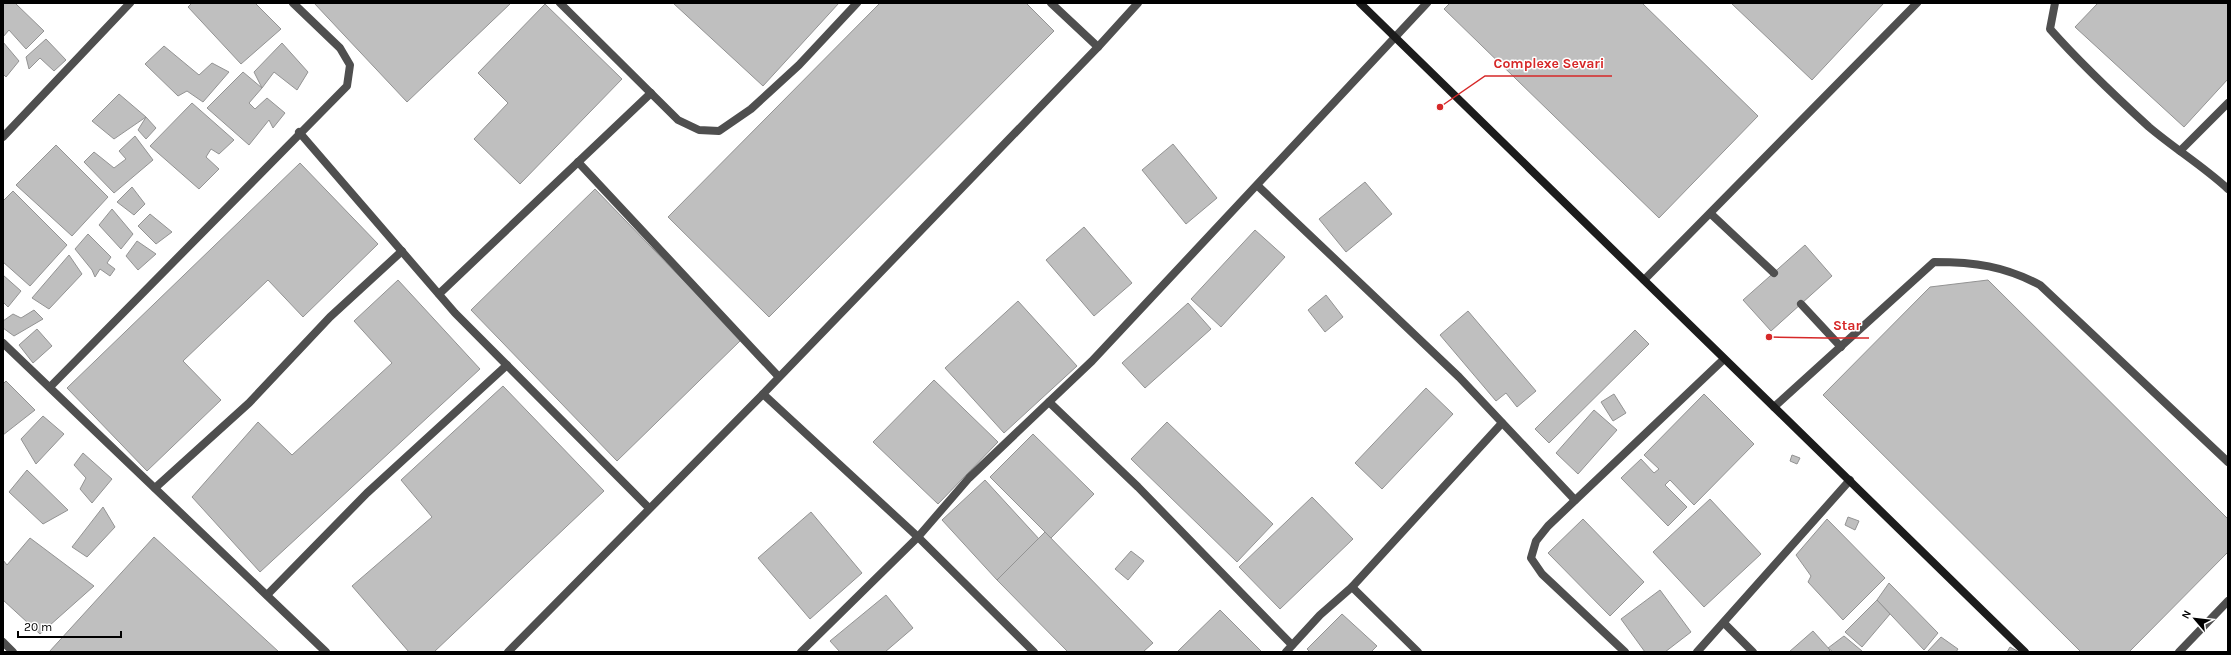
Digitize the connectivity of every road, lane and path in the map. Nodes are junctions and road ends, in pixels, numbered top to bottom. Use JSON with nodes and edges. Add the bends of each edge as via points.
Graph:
{"nodes":[{"id":1,"x":130,"y":3,"type":"edge"},
{"id":2,"x":293,"y":3,"type":"edge"},
{"id":3,"x":560,"y":3,"type":"edge"},
{"id":4,"x":857,"y":3,"type":"edge"},
{"id":5,"x":1051,"y":3,"type":"edge"},
{"id":6,"x":1138,"y":3,"type":"edge"},
{"id":7,"x":1360,"y":3,"type":"edge"},
{"id":8,"x":1428,"y":3,"type":"edge"},
{"id":9,"x":1917,"y":3,"type":"edge"},
{"id":10,"x":2055,"y":3,"type":"edge"},
{"id":11,"x":1394,"y":37,"type":"junction"},
{"id":12,"x":1098,"y":47,"type":"junction"},
{"id":13,"x":652,"y":93,"type":"junction"},
{"id":14,"x":2228,"y":102,"type":"edge"},
{"id":15,"x":299,"y":132,"type":"junction"},
{"id":16,"x":3,"y":137,"type":"edge"},
{"id":17,"x":2180,"y":151,"type":"junction"},
{"id":18,"x":578,"y":162,"type":"junction"},
{"id":19,"x":1258,"y":186,"type":"junction"},
{"id":20,"x":2228,"y":189,"type":"edge"},
{"id":21,"x":1711,"y":214,"type":"junction"},
{"id":22,"x":402,"y":251,"type":"junction"},
{"id":23,"x":1774,"y":273,"type":"dead end"},
{"id":24,"x":1644,"y":280,"type":"junction"},
{"id":25,"x":439,"y":294,"type":"junction"},
{"id":26,"x":1801,"y":304,"type":"dead end"},
{"id":27,"x":3,"y":343,"type":"edge"},
{"id":28,"x":1841,"y":347,"type":"junction"},
{"id":29,"x":1724,"y":359,"type":"junction"},
{"id":30,"x":507,"y":365,"type":"junction"},
{"id":31,"x":778,"y":376,"type":"junction"},
{"id":32,"x":50,"y":387,"type":"junction"},
{"id":33,"x":763,"y":394,"type":"junction"},
{"id":34,"x":1049,"y":402,"type":"junction"},
{"id":35,"x":1774,"y":407,"type":"junction"},
{"id":36,"x":1502,"y":423,"type":"junction"},
{"id":37,"x":2228,"y":462,"type":"edge"},
{"id":38,"x":1850,"y":480,"type":"junction"},
{"id":39,"x":155,"y":488,"type":"junction"},
{"id":40,"x":1575,"y":500,"type":"junction"},
{"id":41,"x":649,"y":508,"type":"junction"},
{"id":42,"x":918,"y":537,"type":"junction"},
{"id":43,"x":1352,"y":587,"type":"junction"},
{"id":44,"x":267,"y":595,"type":"junction"},
{"id":45,"x":2228,"y":601,"type":"edge"},
{"id":46,"x":1724,"y":623,"type":"junction"},
{"id":47,"x":3,"y":642,"type":"edge"},
{"id":48,"x":1292,"y":645,"type":"junction"},
{"id":49,"x":13,"y":652,"type":"edge"},
{"id":50,"x":326,"y":652,"type":"edge"},
{"id":51,"x":508,"y":652,"type":"edge"},
{"id":52,"x":801,"y":652,"type":"edge"},
{"id":53,"x":1034,"y":652,"type":"edge"},
{"id":54,"x":1286,"y":652,"type":"edge"},
{"id":55,"x":1418,"y":652,"type":"edge"},
{"id":56,"x":1625,"y":652,"type":"edge"},
{"id":57,"x":1697,"y":652,"type":"edge"},
{"id":58,"x":1753,"y":652,"type":"edge"},
{"id":59,"x":2025,"y":652,"type":"edge"},
{"id":60,"x":2179,"y":652,"type":"edge"}],
"edges":[{"from":1,"to":16,"type":"street"},
{"from":2,"to":15,"type":"street","via":[[340,48],[350,65],[347,86]]},
{"from":3,"to":13,"type":"street"},
{"from":4,"to":13,"type":"street","via":[[799,65],[751,109],[719,131],[699,130],[678,120]]},
{"from":5,"to":12,"type":"street"},
{"from":6,"to":12,"type":"street"},
{"from":7,"to":11,"type":"main road"},
{"from":8,"to":11,"type":"street"},
{"from":9,"to":21,"type":"street"},
{"from":10,"to":17,"type":"street","via":[[2050,29],[2150,127]]},
{"from":11,"to":19,"type":"street"},
{"from":11,"to":24,"type":"main road"},
{"from":12,"to":31,"type":"street"},
{"from":13,"to":18,"type":"street"},
{"from":14,"to":17,"type":"street"},
{"from":15,"to":22,"type":"street"},
{"from":15,"to":32,"type":"street"},
{"from":17,"to":20,"type":"street","via":[[2210,172]]},
{"from":18,"to":25,"type":"street"},
{"from":18,"to":31,"type":"street"},
{"from":19,"to":34,"type":"street","via":[[1092,361]]},
{"from":19,"to":36,"type":"street","via":[[1459,377]]},
{"from":21,"to":23,"type":"street"},
{"from":21,"to":24,"type":"street"},
{"from":22,"to":25,"type":"street"},
{"from":22,"to":39,"type":"street","via":[[330,317],[249,403]]},
{"from":24,"to":29,"type":"main road"},
{"from":25,"to":30,"type":"street"},
{"from":26,"to":28,"type":"street"},
{"from":27,"to":32,"type":"street"},
{"from":28,"to":35,"type":"street"},
{"from":28,"to":37,"type":"street","via":[[1934,262],[1990,265],[2020,274],[2040,285]]},
{"from":29,"to":35,"type":"main road"},
{"from":29,"to":40,"type":"street"},
{"from":30,"to":41,"type":"street"},
{"from":30,"to":44,"type":"street","via":[[367,493]]},
{"from":31,"to":33,"type":"street"},
{"from":32,"to":39,"type":"street"},
{"from":33,"to":41,"type":"street"},
{"from":33,"to":42,"type":"street"},
{"from":34,"to":42,"type":"street","via":[[969,478]]},
{"from":34,"to":48,"type":"street","via":[[1138,487]]},
{"from":35,"to":38,"type":"main road"},
{"from":36,"to":40,"type":"street"},
{"from":36,"to":43,"type":"street"},
{"from":38,"to":46,"type":"street"},
{"from":38,"to":59,"type":"main road"},
{"from":39,"to":44,"type":"street"},
{"from":40,"to":56,"type":"street","via":[[1536,541],[1531,558],[1542,574]]},
{"from":41,"to":51,"type":"street"},
{"from":42,"to":52,"type":"street"},
{"from":42,"to":53,"type":"street"},
{"from":43,"to":48,"type":"street","via":[[1320,615]]},
{"from":43,"to":55,"type":"street"},
{"from":44,"to":50,"type":"street"},
{"from":45,"to":60,"type":"street"},
{"from":46,"to":57,"type":"street"},
{"from":46,"to":58,"type":"street"},
{"from":47,"to":49,"type":"street"},
{"from":48,"to":54,"type":"street"}]}
